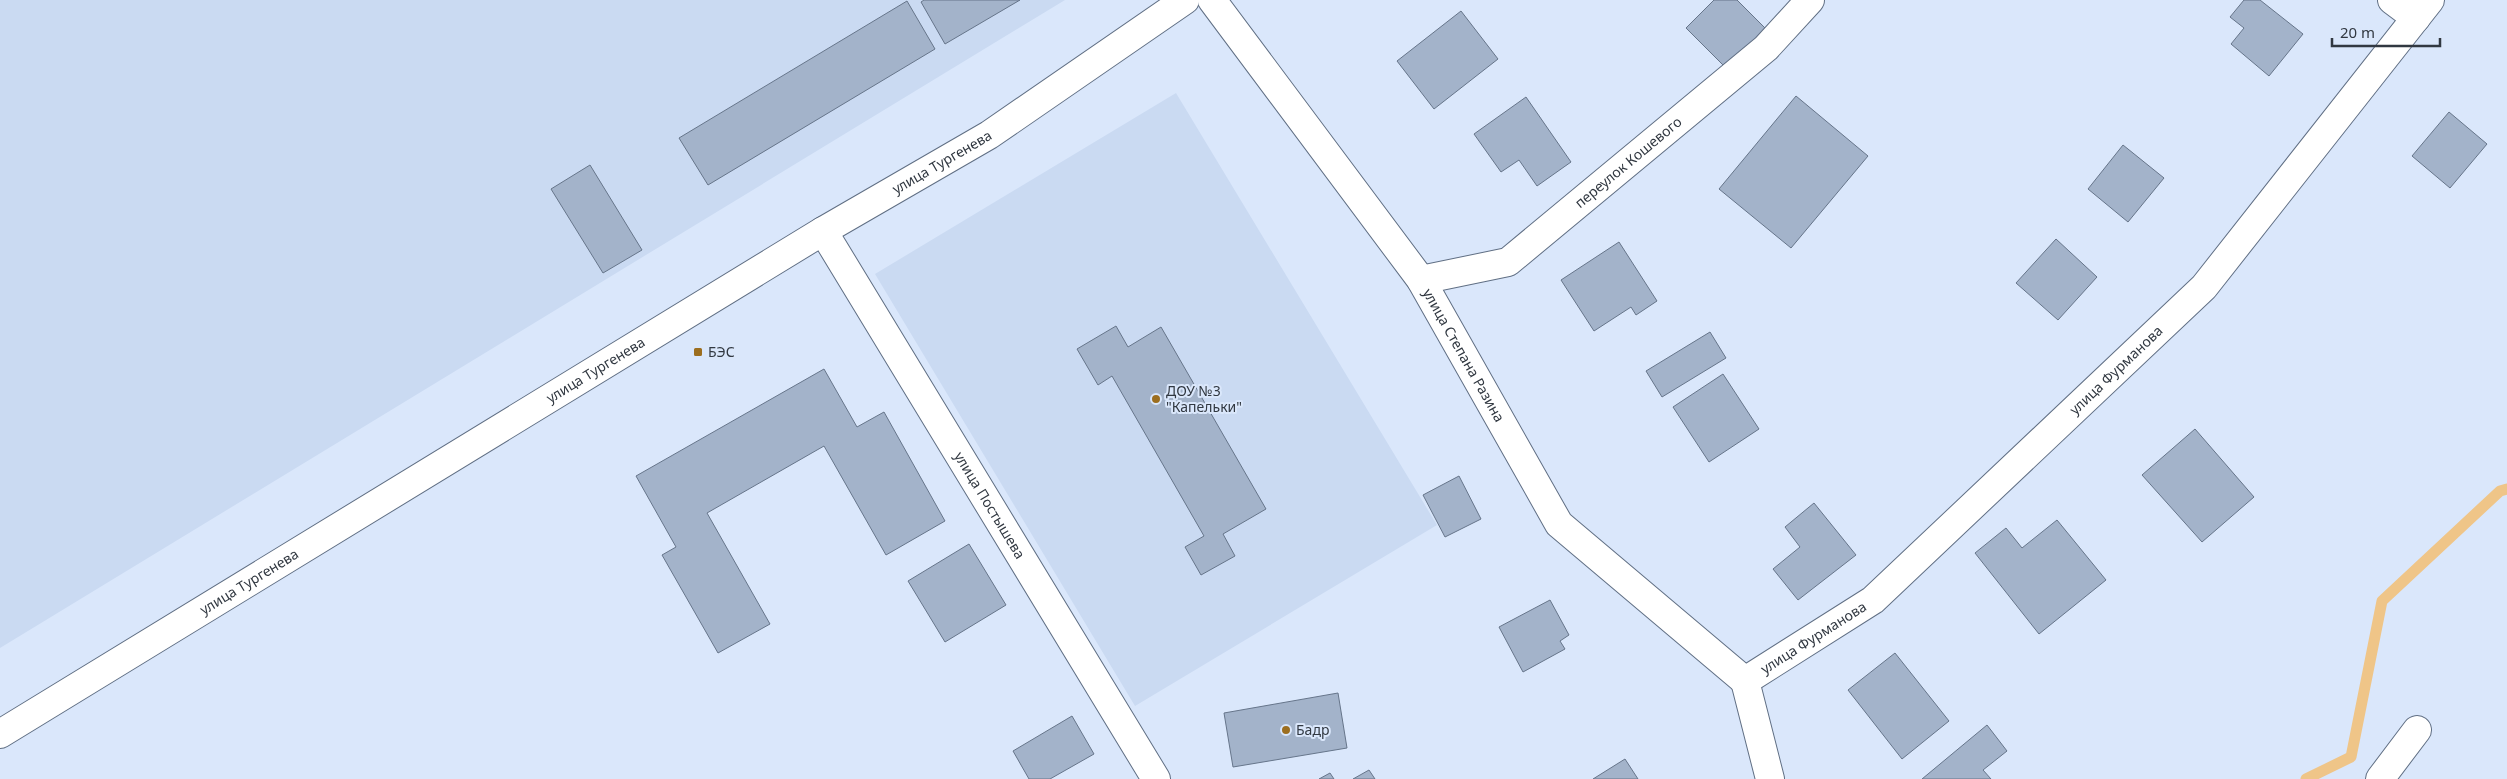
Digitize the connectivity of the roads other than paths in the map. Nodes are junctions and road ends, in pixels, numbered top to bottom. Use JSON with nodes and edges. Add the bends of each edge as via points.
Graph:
{"nodes":[{"id":1,"x":1184,"y":0,"type":"edge"},
{"id":2,"x":1212,"y":0,"type":"edge"},
{"id":3,"x":1810,"y":0,"type":"edge"},
{"id":4,"x":2392,"y":0,"type":"edge"},
{"id":5,"x":2423,"y":9,"type":"edge"},
{"id":6,"x":822,"y":232,"type":"junction"},
{"id":7,"x":1421,"y":280,"type":"junction"},
{"id":8,"x":1745,"y":681,"type":"junction"},
{"id":9,"x":2418,"y":730,"type":"dead end"},
{"id":10,"x":0,"y":734,"type":"edge"},
{"id":11,"x":1156,"y":779,"type":"edge"},
{"id":12,"x":1770,"y":779,"type":"edge"},
{"id":13,"x":2380,"y":779,"type":"edge"}],
"edges":[{"from":1,"to":6,"type":"street","name":"улица Тургенева","via":[[989,135]]},
{"from":2,"to":7,"type":"street","name":"улица Степана Разина"},
{"from":3,"to":7,"type":"street","name":"переулок Кошевого","via":[[1766,48],[1508,262]]},
{"from":4,"to":5,"type":"street"},
{"from":5,"to":8,"type":"street","name":"улица Фурманова","via":[[2204,288],[1873,600]]},
{"from":6,"to":10,"type":"street","name":"улица Тургенева"},
{"from":6,"to":11,"type":"street","name":"улица Постышева"},
{"from":7,"to":8,"type":"street","name":"улица Степана Разина","via":[[1559,524]]},
{"from":8,"to":12,"type":"street"},
{"from":9,"to":13,"type":"street"}]}
